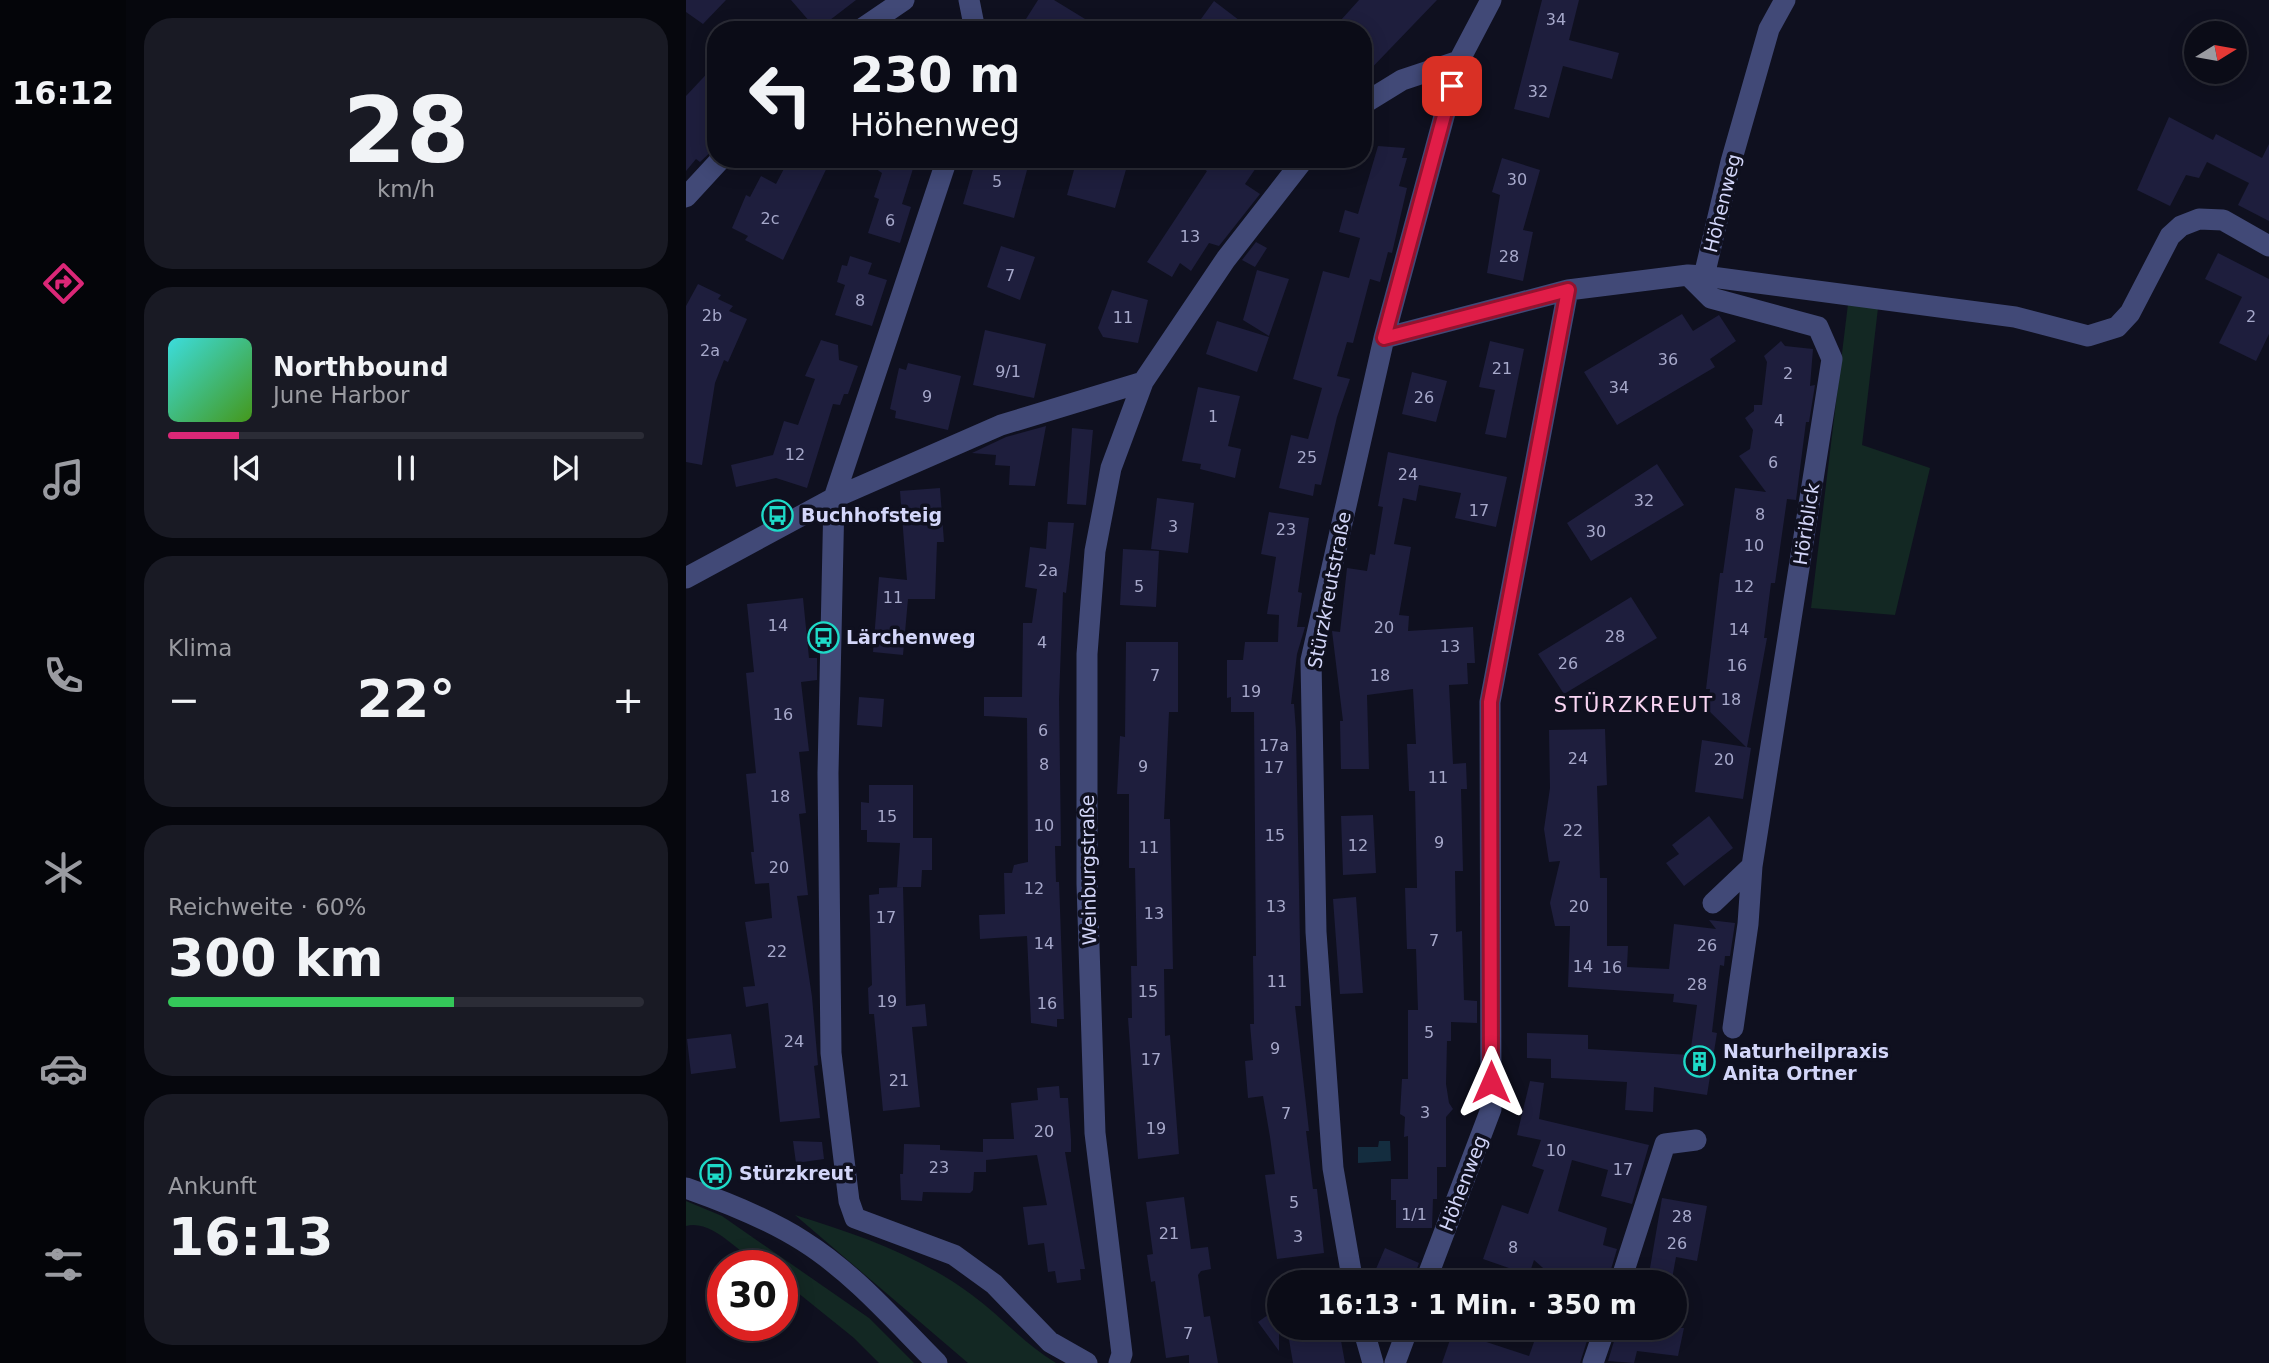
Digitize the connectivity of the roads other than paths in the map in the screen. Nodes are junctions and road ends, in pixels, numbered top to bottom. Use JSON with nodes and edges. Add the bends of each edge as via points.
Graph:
{"nodes":[{"id":1,"x":904,"y":0,"type":"edge"},
{"id":2,"x":969,"y":0,"type":"edge"},
{"id":3,"x":1491,"y":0,"type":"edge"},
{"id":4,"x":1784,"y":0,"type":"edge"},
{"id":5,"x":873,"y":21,"type":"edge"},
{"id":6,"x":973,"y":21,"type":"edge"},
{"id":7,"x":1459,"y":61,"type":"junction"},
{"id":8,"x":1372,"y":98,"type":"edge"},
{"id":9,"x":713,"y":168,"type":"edge"},
{"id":10,"x":944,"y":168,"type":"edge"},
{"id":11,"x":1297,"y":168,"type":"edge"},
{"id":12,"x":686,"y":197,"type":"edge"},
{"id":13,"x":2269,"y":246,"type":"edge"},
{"id":14,"x":1696,"y":276,"type":"junction"},
{"id":15,"x":1568,"y":290,"type":"junction"},
{"id":16,"x":1384,"y":338,"type":"junction"},
{"id":17,"x":1143,"y":382,"type":"junction"},
{"id":18,"x":834,"y":498,"type":"junction"},
{"id":19,"x":686,"y":578,"type":"edge"},
{"id":20,"x":1752,"y":866,"type":"junction"},
{"id":21,"x":1713,"y":903,"type":"dead end"},
{"id":22,"x":1733,"y":1028,"type":"dead end"},
{"id":23,"x":1696,"y":1140,"type":"dead end"},
{"id":24,"x":686,"y":1188,"type":"edge"},
{"id":25,"x":1351,"y":1270,"type":"edge"},
{"id":26,"x":1430,"y":1270,"type":"edge"},
{"id":27,"x":1624,"y":1270,"type":"edge"},
{"id":28,"x":1366,"y":1340,"type":"edge"},
{"id":29,"x":1404,"y":1340,"type":"edge"},
{"id":30,"x":1601,"y":1340,"type":"edge"},
{"id":31,"x":937,"y":1363,"type":"edge"},
{"id":32,"x":1087,"y":1363,"type":"edge"},
{"id":33,"x":1119,"y":1363,"type":"edge"},
{"id":34,"x":1373,"y":1363,"type":"edge"},
{"id":35,"x":1395,"y":1363,"type":"edge"},
{"id":36,"x":1593,"y":1363,"type":"edge"}],
"edges":[{"from":1,"to":5,"type":"street"},
{"from":2,"to":6,"type":"street"},
{"from":3,"to":7,"type":"street","name":"Stürzkreutstraße"},
{"from":4,"to":14,"type":"street","name":"Höhenweg","via":[[1769,29]]},
{"from":7,"to":8,"type":"street","via":[[1402,80]]},
{"from":7,"to":16,"type":"street","name":"Stürzkreutstraße"},
{"from":9,"to":12,"type":"street"},
{"from":10,"to":18,"type":"street"},
{"from":11,"to":17,"type":"street","via":[[1226,259]]},
{"from":13,"to":14,"type":"street","via":[[2223,220],[2199,219],[2180,226],[2170,236],[2130,313],[2117,327],[2088,337],[2015,317]]},
{"from":14,"to":15,"type":"street","name":"Höhenweg"},
{"from":14,"to":20,"type":"street","name":"Höriblick","via":[[1712,298],[1818,327],[1832,359]]},
{"from":15,"to":16,"type":"street","name":"Höhenweg"},
{"from":15,"to":26,"type":"street","name":"Höhenweg","via":[[1490,702],[1491,1109]]},
{"from":16,"to":25,"type":"street","name":"Stürzkreutstraße","via":[[1311,660],[1316,932],[1333,1168]]},
{"from":17,"to":18,"type":"street","via":[[1001,425]]},
{"from":17,"to":33,"type":"street","name":"Weinburgstraße","via":[[1111,468],[1095,551],[1087,653],[1087,884],[1096,1133],[1122,1354]]},
{"from":18,"to":19,"type":"street"},
{"from":18,"to":32,"type":"street","via":[[828,773],[831,1054],[849,1201],[855,1218],[954,1255],[993,1283],[1050,1342]]},
{"from":20,"to":21,"type":"street"},
{"from":20,"to":22,"type":"street","name":"Höriblick"},
{"from":23,"to":27,"type":"street","via":[[1665,1144]]},
{"from":24,"to":31,"type":"street","via":[[734,1205],[803,1241],[856,1281]]},
{"from":28,"to":34,"type":"street"},
{"from":29,"to":35,"type":"street"},
{"from":30,"to":36,"type":"street"}]}
